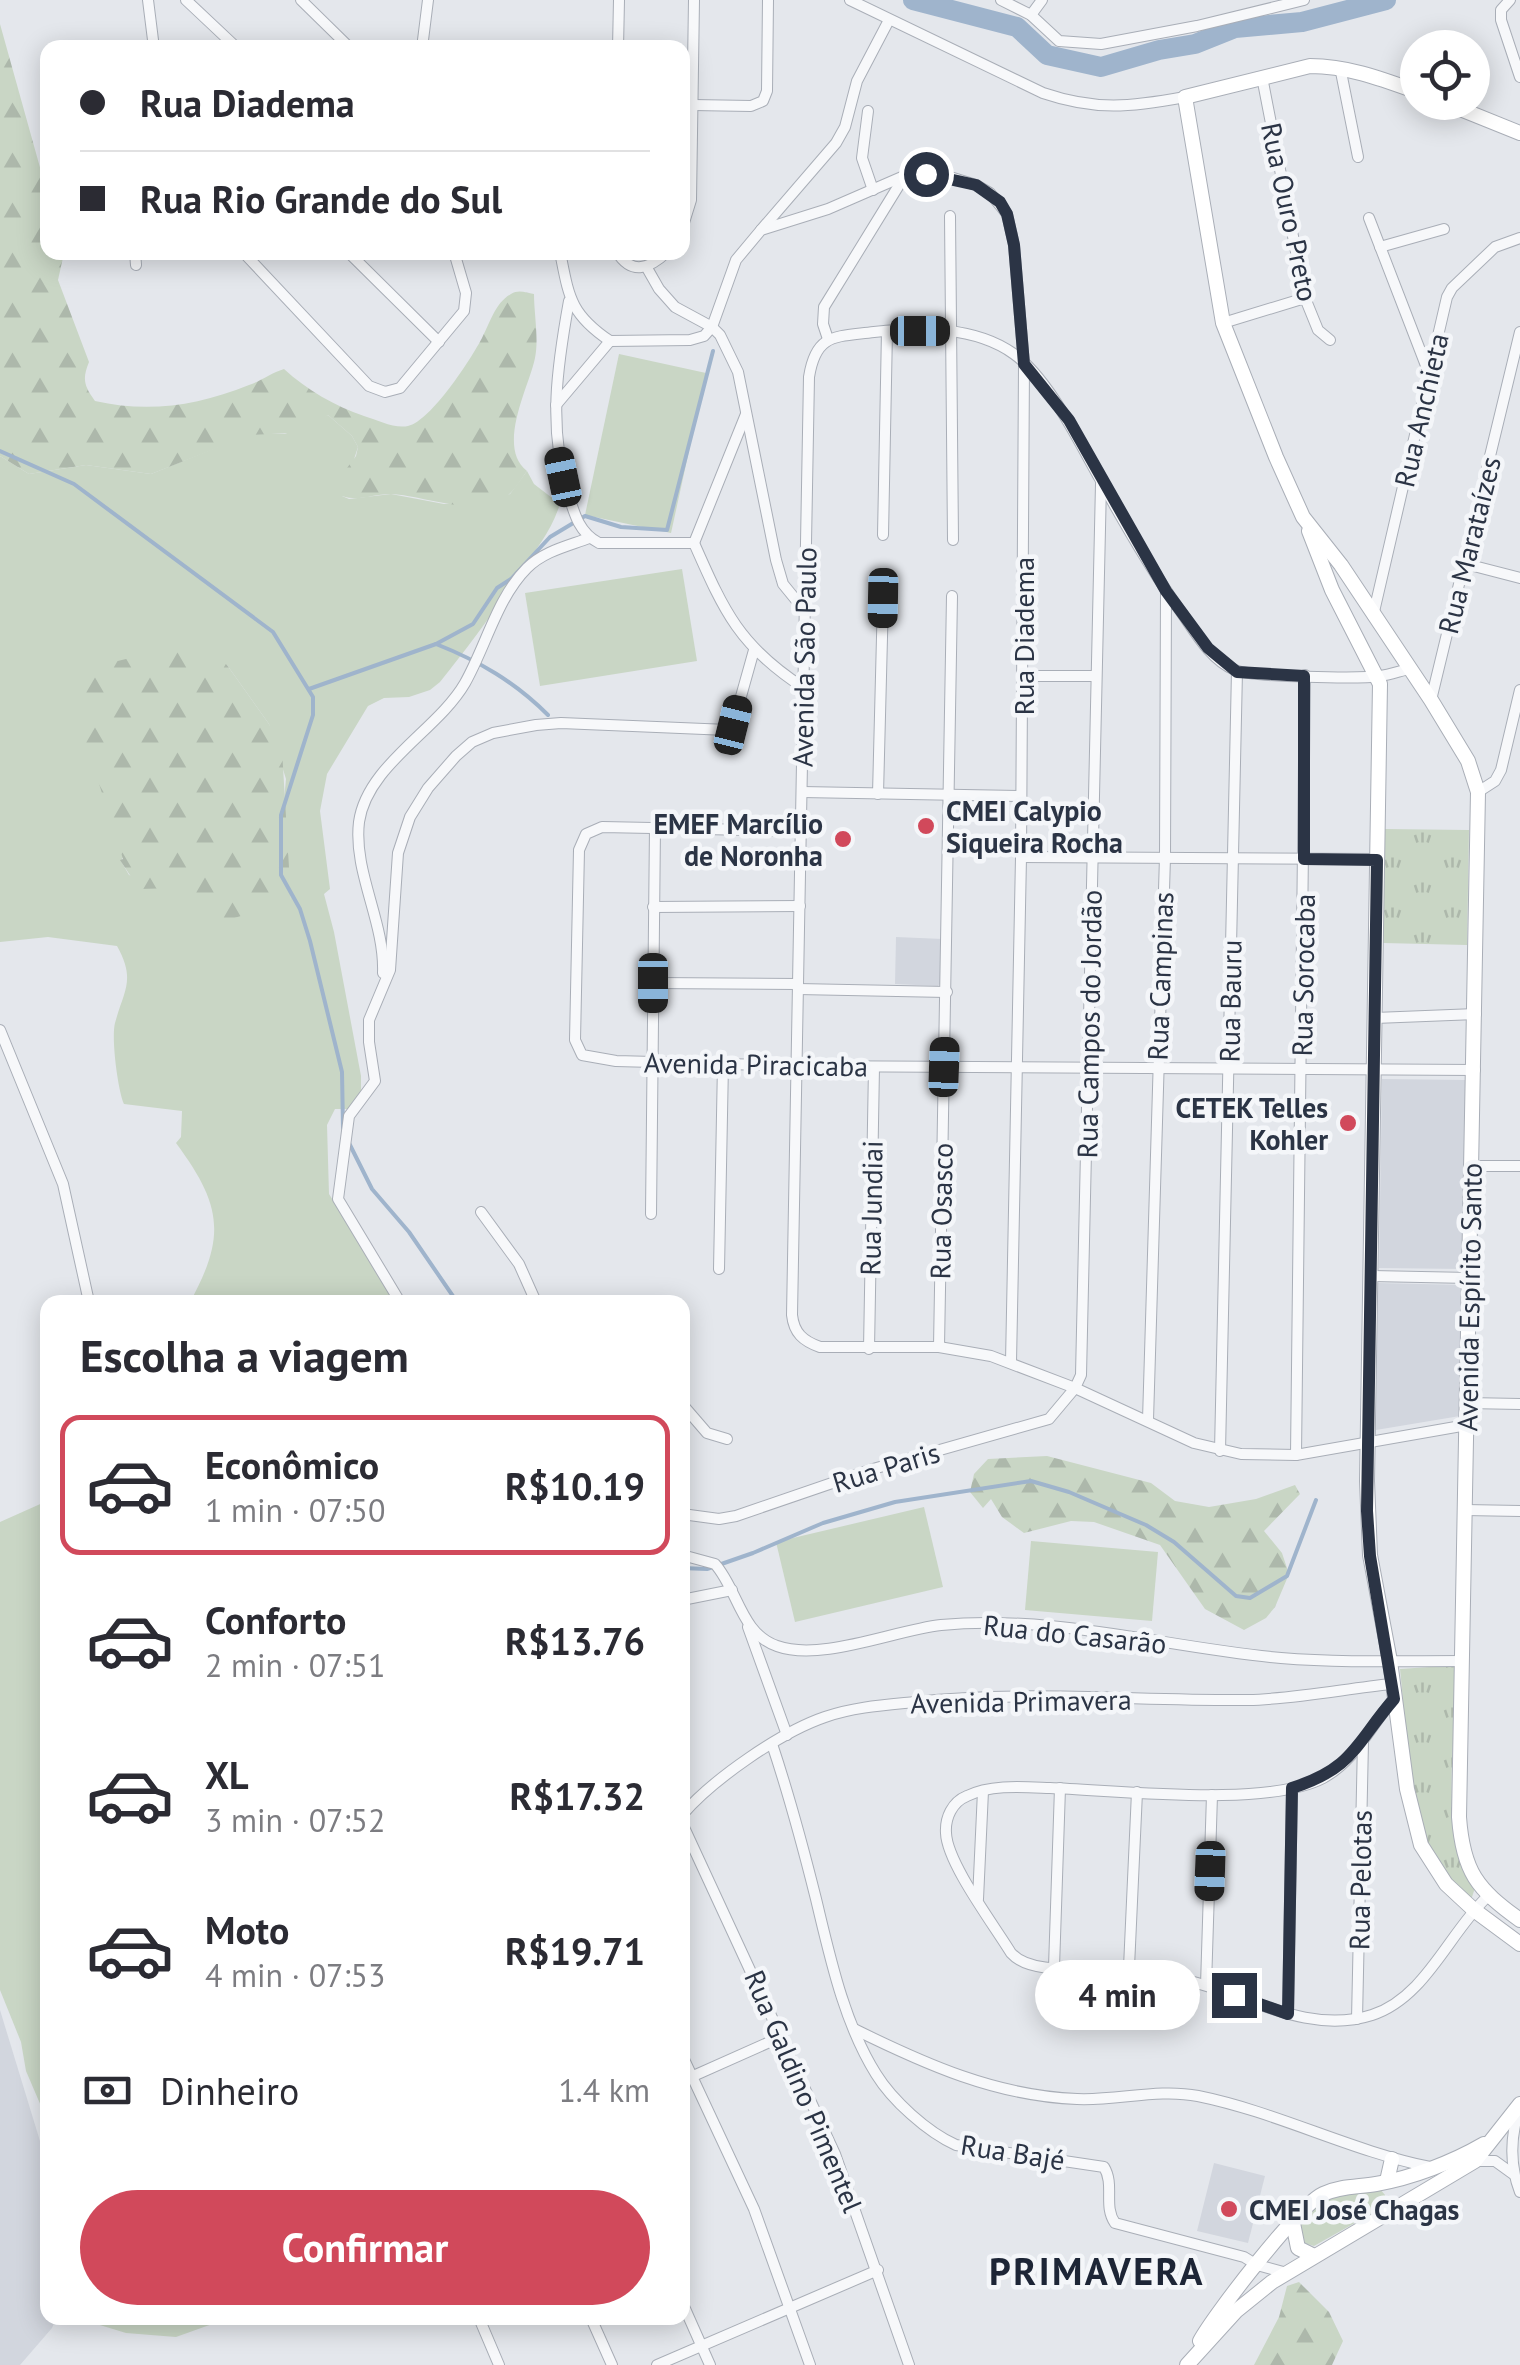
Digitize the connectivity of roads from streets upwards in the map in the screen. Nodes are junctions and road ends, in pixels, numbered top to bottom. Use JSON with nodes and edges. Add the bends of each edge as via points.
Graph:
{"nodes":[{"id":1,"x":148,"y":0,"type":"edge"},
{"id":2,"x":186,"y":0,"type":"edge"},
{"id":3,"x":301,"y":0,"type":"edge"},
{"id":4,"x":428,"y":0,"type":"edge"},
{"id":5,"x":620,"y":0,"type":"edge"},
{"id":6,"x":694,"y":0,"type":"edge"},
{"id":7,"x":768,"y":0,"type":"edge"},
{"id":8,"x":850,"y":0,"type":"edge"},
{"id":9,"x":1000,"y":0,"type":"edge"},
{"id":10,"x":1042,"y":0,"type":"edge"},
{"id":11,"x":1256,"y":0,"type":"edge"},
{"id":12,"x":1304,"y":0,"type":"edge"},
{"id":13,"x":1510,"y":0,"type":"edge"},
{"id":14,"x":1031,"y":15,"type":"junction"},
{"id":15,"x":1245,"y":16,"type":"junction"},
{"id":16,"x":889,"y":20,"type":"junction"},
{"id":17,"x":153,"y":40,"type":"edge"},
{"id":18,"x":228,"y":40,"type":"edge"},
{"id":19,"x":342,"y":40,"type":"edge"},
{"id":20,"x":423,"y":40,"type":"edge"},
{"id":21,"x":618,"y":40,"type":"edge"},
{"id":22,"x":1340,"y":67,"type":"junction"},
{"id":23,"x":1262,"y":77,"type":"junction"},
{"id":24,"x":1520,"y":77,"type":"edge"},
{"id":25,"x":1400,"y":86,"type":"edge"},
{"id":26,"x":1185,"y":97,"type":"junction"},
{"id":27,"x":693,"y":105,"type":"junction"},
{"id":28,"x":868,"y":111,"type":"dead end"},
{"id":29,"x":1486,"y":120,"type":"edge"},
{"id":30,"x":1520,"y":134,"type":"edge"},
{"id":31,"x":1358,"y":157,"type":"dead end"},
{"id":32,"x":904,"y":176,"type":"junction"},
{"id":33,"x":873,"y":190,"type":"junction"},
{"id":34,"x":690,"y":203,"type":"edge"},
{"id":35,"x":950,"y":216,"type":"dead end"},
{"id":36,"x":1369,"y":218,"type":"dead end"},
{"id":37,"x":1444,"y":228,"type":"dead end"},
{"id":38,"x":760,"y":230,"type":"junction"},
{"id":39,"x":1520,"y":238,"type":"edge"},
{"id":40,"x":1380,"y":248,"type":"junction"},
{"id":41,"x":251,"y":260,"type":"edge"},
{"id":42,"x":356,"y":260,"type":"edge"},
{"id":43,"x":456,"y":260,"type":"edge"},
{"id":44,"x":562,"y":260,"type":"edge"},
{"id":45,"x":626,"y":260,"type":"edge"},
{"id":46,"x":657,"y":260,"type":"edge"},
{"id":47,"x":647,"y":268,"type":"junction"},
{"id":48,"x":1305,"y":298,"type":"junction"},
{"id":49,"x":570,"y":300,"type":"junction"},
{"id":50,"x":1223,"y":323,"type":"junction"},
{"id":51,"x":712,"y":326,"type":"junction"},
{"id":52,"x":953,"y":330,"type":"junction"},
{"id":53,"x":886,"y":331,"type":"junction"},
{"id":54,"x":1520,"y":332,"type":"edge"},
{"id":55,"x":828,"y":339,"type":"junction"},
{"id":56,"x":610,"y":340,"type":"junction"},
{"id":57,"x":1330,"y":340,"type":"dead end"},
{"id":58,"x":439,"y":342,"type":"junction"},
{"id":59,"x":1024,"y":364,"type":"junction"},
{"id":60,"x":1430,"y":377,"type":"junction"},
{"id":61,"x":556,"y":406,"type":"junction"},
{"id":62,"x":746,"y":412,"type":"junction"},
{"id":63,"x":1101,"y":480,"type":"junction"},
{"id":64,"x":1303,"y":517,"type":"junction"},
{"id":65,"x":883,"y":534,"type":"dead end"},
{"id":66,"x":589,"y":538,"type":"junction"},
{"id":67,"x":953,"y":540,"type":"dead end"},
{"id":68,"x":694,"y":543,"type":"junction"},
{"id":69,"x":1466,"y":564,"type":"junction"},
{"id":70,"x":1341,"y":565,"type":"junction"},
{"id":71,"x":1326,"y":576,"type":"junction"},
{"id":72,"x":1520,"y":578,"type":"edge"},
{"id":73,"x":1166,"y":591,"type":"junction"},
{"id":74,"x":952,"y":596,"type":"dead end"},
{"id":75,"x":883,"y":598,"type":"dead end"},
{"id":76,"x":805,"y":611,"type":"junction"},
{"id":77,"x":1373,"y":617,"type":"junction"},
{"id":78,"x":754,"y":650,"type":"junction"},
{"id":79,"x":1409,"y":669,"type":"junction"},
{"id":80,"x":1237,"y":672,"type":"junction"},
{"id":81,"x":1023,"y":676,"type":"junction"},
{"id":82,"x":1094,"y":676,"type":"junction"},
{"id":83,"x":1304,"y":676,"type":"junction"},
{"id":84,"x":1378,"y":676,"type":"junction"},
{"id":85,"x":804,"y":688,"type":"junction"},
{"id":86,"x":1520,"y":690,"type":"edge"},
{"id":87,"x":1431,"y":700,"type":"junction"},
{"id":88,"x":802,"y":792,"type":"junction"},
{"id":89,"x":1478,"y":792,"type":"junction"},
{"id":90,"x":878,"y":794,"type":"junction"},
{"id":91,"x":948,"y":796,"type":"junction"},
{"id":92,"x":1021,"y":796,"type":"junction"},
{"id":93,"x":655,"y":827,"type":"junction"},
{"id":94,"x":801,"y":830,"type":"junction"},
{"id":95,"x":1093,"y":856,"type":"junction"},
{"id":96,"x":1021,"y":857,"type":"junction"},
{"id":97,"x":1165,"y":857,"type":"junction"},
{"id":98,"x":1233,"y":858,"type":"junction"},
{"id":99,"x":1304,"y":859,"type":"junction"},
{"id":100,"x":1377,"y":860,"type":"junction"},
{"id":101,"x":800,"y":906,"type":"junction"},
{"id":102,"x":653,"y":907,"type":"junction"},
{"id":103,"x":653,"y":983,"type":"junction"},
{"id":104,"x":383,"y":984,"type":"junction"},
{"id":105,"x":798,"y":987,"type":"junction"},
{"id":106,"x":947,"y":992,"type":"junction"},
{"id":107,"x":1476,"y":1014,"type":"junction"},
{"id":108,"x":1375,"y":1018,"type":"junction"},
{"id":109,"x":0,"y":1030,"type":"edge"},
{"id":110,"x":653,"y":1062,"type":"junction"},
{"id":111,"x":723,"y":1064,"type":"junction"},
{"id":112,"x":796,"y":1066,"type":"junction"},
{"id":113,"x":874,"y":1066,"type":"junction"},
{"id":114,"x":944,"y":1067,"type":"junction"},
{"id":115,"x":1017,"y":1067,"type":"junction"},
{"id":116,"x":1088,"y":1067,"type":"junction"},
{"id":117,"x":1157,"y":1068,"type":"junction"},
{"id":118,"x":1228,"y":1069,"type":"junction"},
{"id":119,"x":1301,"y":1069,"type":"junction"},
{"id":120,"x":1374,"y":1069,"type":"junction"},
{"id":121,"x":1475,"y":1070,"type":"junction"},
{"id":122,"x":1473,"y":1166,"type":"junction"},
{"id":123,"x":1520,"y":1166,"type":"edge"},
{"id":124,"x":481,"y":1212,"type":"dead end"},
{"id":125,"x":651,"y":1214,"type":"dead end"},
{"id":126,"x":719,"y":1269,"type":"dead end"},
{"id":127,"x":1372,"y":1276,"type":"junction"},
{"id":128,"x":1470,"y":1278,"type":"junction"},
{"id":129,"x":87,"y":1295,"type":"edge"},
{"id":130,"x":396,"y":1295,"type":"edge"},
{"id":131,"x":533,"y":1295,"type":"edge"},
{"id":132,"x":939,"y":1347,"type":"junction"},
{"id":133,"x":869,"y":1349,"type":"junction"},
{"id":134,"x":1011,"y":1362,"type":"junction"},
{"id":135,"x":1075,"y":1388,"type":"junction"},
{"id":136,"x":1468,"y":1403,"type":"junction"},
{"id":137,"x":1520,"y":1404,"type":"edge"},
{"id":138,"x":690,"y":1413,"type":"edge"},
{"id":139,"x":1148,"y":1420,"type":"junction"},
{"id":140,"x":1467,"y":1425,"type":"junction"},
{"id":141,"x":727,"y":1439,"type":"dead end"},
{"id":142,"x":1369,"y":1442,"type":"junction"},
{"id":143,"x":1220,"y":1451,"type":"junction"},
{"id":144,"x":1296,"y":1455,"type":"junction"},
{"id":145,"x":1466,"y":1510,"type":"junction"},
{"id":146,"x":1520,"y":1511,"type":"edge"},
{"id":147,"x":690,"y":1515,"type":"edge"},
{"id":148,"x":690,"y":1558,"type":"edge"},
{"id":149,"x":732,"y":1590,"type":"junction"},
{"id":150,"x":690,"y":1598,"type":"edge"},
{"id":151,"x":746,"y":1621,"type":"junction"},
{"id":152,"x":1390,"y":1661,"type":"junction"},
{"id":153,"x":1463,"y":1661,"type":"junction"},
{"id":154,"x":1392,"y":1691,"type":"junction"},
{"id":155,"x":788,"y":1734,"type":"junction"},
{"id":156,"x":1363,"y":1742,"type":"junction"},
{"id":157,"x":772,"y":1744,"type":"junction"},
{"id":158,"x":1060,"y":1788,"type":"junction"},
{"id":159,"x":1292,"y":1788,"type":"junction"},
{"id":160,"x":983,"y":1791,"type":"junction"},
{"id":161,"x":1137,"y":1792,"type":"junction"},
{"id":162,"x":1212,"y":1795,"type":"junction"},
{"id":163,"x":690,"y":1809,"type":"edge"},
{"id":164,"x":690,"y":1840,"type":"edge"},
{"id":165,"x":1487,"y":1897,"type":"junction"},
{"id":166,"x":978,"y":1900,"type":"junction"},
{"id":167,"x":1470,"y":1907,"type":"junction"},
{"id":168,"x":1520,"y":1919,"type":"edge"},
{"id":169,"x":1520,"y":1944,"type":"edge"},
{"id":170,"x":1054,"y":1967,"type":"junction"},
{"id":171,"x":1130,"y":1968,"type":"junction"},
{"id":172,"x":1206,"y":1985,"type":"junction"},
{"id":173,"x":1288,"y":2014,"type":"junction"},
{"id":174,"x":1357,"y":2018,"type":"junction"},
{"id":175,"x":854,"y":2028,"type":"junction"},
{"id":176,"x":783,"y":2036,"type":"junction"},
{"id":177,"x":690,"y":2078,"type":"edge"},
{"id":178,"x":690,"y":2083,"type":"edge"},
{"id":179,"x":1520,"y":2106,"type":"edge"},
{"id":180,"x":1489,"y":2141,"type":"junction"},
{"id":181,"x":1392,"y":2159,"type":"junction"},
{"id":182,"x":1474,"y":2161,"type":"junction"},
{"id":183,"x":1431,"y":2167,"type":"junction"},
{"id":184,"x":1513,"y":2174,"type":"junction"},
{"id":185,"x":1383,"y":2182,"type":"junction"},
{"id":186,"x":1520,"y":2192,"type":"edge"},
{"id":187,"x":1388,"y":2212,"type":"junction"},
{"id":188,"x":1293,"y":2222,"type":"junction"},
{"id":189,"x":1314,"y":2256,"type":"junction"},
{"id":190,"x":1258,"y":2264,"type":"junction"},
{"id":191,"x":878,"y":2270,"type":"junction"},
{"id":192,"x":1288,"y":2273,"type":"junction"},
{"id":193,"x":790,"y":2308,"type":"junction"},
{"id":194,"x":690,"y":2320,"type":"edge"},
{"id":195,"x":481,"y":2325,"type":"edge"},
{"id":196,"x":594,"y":2325,"type":"edge"},
{"id":197,"x":701,"y":2345,"type":"junction"},
{"id":198,"x":904,"y":2364,"type":"edge"},
{"id":199,"x":499,"y":2365,"type":"edge"},
{"id":200,"x":612,"y":2365,"type":"edge"},
{"id":201,"x":657,"y":2365,"type":"edge"},
{"id":202,"x":710,"y":2365,"type":"edge"},
{"id":203,"x":810,"y":2365,"type":"edge"},
{"id":204,"x":1187,"y":2365,"type":"edge"}],
"edges":[{"from":1,"to":17,"type":"street"},
{"from":2,"to":18,"type":"street"},
{"from":3,"to":19,"type":"street"},
{"from":4,"to":20,"type":"street"},
{"from":5,"to":21,"type":"street"},
{"from":6,"to":27,"type":"street"},
{"from":7,"to":27,"type":"street","via":[[762,101]]},
{"from":8,"to":16,"type":"street"},
{"from":9,"to":14,"type":"street"},
{"from":10,"to":14,"type":"street"},
{"from":11,"to":15,"type":"street"},
{"from":12,"to":15,"type":"street"},
{"from":13,"to":24,"type":"street","via":[[1500,20]]},
{"from":14,"to":15,"type":"street","via":[[1059,41],[1086,44]]},
{"from":16,"to":26,"type":"street","via":[[1066,101],[1130,107]]},
{"from":16,"to":38,"type":"street","via":[[857,81],[836,143]]},
{"from":22,"to":23,"type":"street"},
{"from":22,"to":25,"type":"street"},
{"from":22,"to":31,"type":"street"},
{"from":23,"to":26,"type":"street"},
{"from":23,"to":48,"type":"street","name":"Rua Ouro Preto"},
{"from":26,"to":50,"type":"street","name":"Avenida Espírito Santo"},
{"from":27,"to":34,"type":"street"},
{"from":28,"to":33,"type":"street","via":[[862,158]]},
{"from":29,"to":30,"type":"street"},
{"from":32,"to":33,"type":"street"},
{"from":32,"to":55,"type":"street","via":[[824,308]]},
{"from":32,"to":59,"type":"street","name":"Rua Diadema","via":[[963,180],[1000,202],[1014,245]]},
{"from":33,"to":38,"type":"street"},
{"from":35,"to":52,"type":"street"},
{"from":36,"to":40,"type":"street"},
{"from":37,"to":40,"type":"street"},
{"from":38,"to":51,"type":"street","via":[[736,260]]},
{"from":39,"to":60,"type":"street","name":"Rua Anchieta","via":[[1495,247],[1450,292]]},
{"from":40,"to":60,"type":"street"},
{"from":41,"to":58,"type":"street","via":[[377,390],[400,388]]},
{"from":42,"to":58,"type":"street"},
{"from":43,"to":58,"type":"street","via":[[464,312]]},
{"from":44,"to":49,"type":"street"},
{"from":45,"to":47,"type":"street"},
{"from":46,"to":47,"type":"street"},
{"from":47,"to":51,"type":"street","via":[[675,308]]},
{"from":48,"to":50,"type":"street"},
{"from":48,"to":57,"type":"street","name":"Rua Ouro Preto","via":[[1318,330]]},
{"from":49,"to":56,"type":"street","via":[[584,322]]},
{"from":49,"to":61,"type":"street"},
{"from":50,"to":64,"type":"street","name":"Avenida Espírito Santo"},
{"from":51,"to":56,"type":"street","via":[[690,340]]},
{"from":51,"to":62,"type":"street","via":[[738,372]]},
{"from":52,"to":53,"type":"street"},
{"from":52,"to":59,"type":"street","via":[[976,335]]},
{"from":52,"to":67,"type":"street"},
{"from":53,"to":55,"type":"street"},
{"from":53,"to":65,"type":"street"},
{"from":54,"to":69,"type":"street","name":"Rua Marataízes"},
{"from":55,"to":76,"type":"street","name":"Avenida São Paulo","via":[[812,357],[808,377]]},
{"from":56,"to":61,"type":"street"},
{"from":59,"to":63,"type":"street","via":[[1069,420]]},
{"from":59,"to":81,"type":"street","name":"Rua Diadema"},
{"from":60,"to":77,"type":"street","name":"Rua Anchieta"},
{"from":61,"to":66,"type":"street","via":[[563,477]]},
{"from":62,"to":68,"type":"street"},
{"from":62,"to":76,"type":"street","via":[[783,584]]},
{"from":63,"to":73,"type":"street"},
{"from":63,"to":82,"type":"street","name":"Rua Campos do Jordão"},
{"from":64,"to":70,"type":"street","name":"Avenida Espírito Santo"},
{"from":64,"to":71,"type":"street"},
{"from":66,"to":68,"type":"street","via":[[612,545]]},
{"from":66,"to":104,"type":"street","via":[[527,568],[464,686],[407,746],[363,807],[359,846],[381,940]]},
{"from":68,"to":78,"type":"street","via":[[720,601]]},
{"from":69,"to":72,"type":"street"},
{"from":69,"to":87,"type":"street","name":"Rua Marataízes"},
{"from":70,"to":71,"type":"street","via":[[1330,566]]},
{"from":70,"to":77,"type":"street","name":"Avenida Espírito Santo"},
{"from":71,"to":84,"type":"street"},
{"from":73,"to":80,"type":"street","via":[[1208,648]]},
{"from":73,"to":97,"type":"street","name":"Rua Campinas"},
{"from":74,"to":91,"type":"street","name":"Rua Osasco"},
{"from":75,"to":90,"type":"street"},
{"from":76,"to":85,"type":"street","name":"Avenida São Paulo"},
{"from":77,"to":79,"type":"street","name":"Avenida Espírito Santo"},
{"from":78,"to":85,"type":"street"},
{"from":78,"to":104,"type":"street","via":[[728,730],[548,724],[493,733],[456,756],[410,817],[398,853],[390,970]]},
{"from":79,"to":84,"type":"street"},
{"from":79,"to":87,"type":"street","name":"Avenida Espírito Santo"},
{"from":80,"to":83,"type":"street"},
{"from":80,"to":98,"type":"street","name":"Rua Bauru"},
{"from":81,"to":82,"type":"street"},
{"from":81,"to":92,"type":"street","name":"Rua Diadema"},
{"from":82,"to":95,"type":"street","name":"Rua Campos do Jordão"},
{"from":83,"to":84,"type":"street"},
{"from":83,"to":99,"type":"street","name":"Rua Sorocaba"},
{"from":84,"to":100,"type":"street"},
{"from":85,"to":88,"type":"street","name":"Avenida São Paulo"},
{"from":86,"to":89,"type":"street","via":[[1501,770]]},
{"from":87,"to":89,"type":"street","name":"Avenida Espírito Santo","via":[[1468,761]]},
{"from":88,"to":90,"type":"street"},
{"from":88,"to":94,"type":"street","name":"Avenida São Paulo"},
{"from":89,"to":107,"type":"street","name":"Avenida Espírito Santo"},
{"from":90,"to":91,"type":"street"},
{"from":91,"to":92,"type":"street"},
{"from":91,"to":106,"type":"street","name":"Rua Osasco"},
{"from":92,"to":96,"type":"street","name":"Rua Diadema"},
{"from":93,"to":94,"type":"street","name":"Avenida Piracicaba"},
{"from":93,"to":102,"type":"street"},
{"from":93,"to":110,"type":"street","name":"Avenida Piracicaba","via":[[602,827],[581,841],[575,1040],[593,1060]]},
{"from":94,"to":101,"type":"street","name":"Avenida São Paulo"},
{"from":95,"to":96,"type":"street"},
{"from":95,"to":97,"type":"street"},
{"from":95,"to":116,"type":"street","name":"Rua Campos do Jordão"},
{"from":96,"to":115,"type":"street","name":"Rua Diadema"},
{"from":97,"to":98,"type":"street"},
{"from":97,"to":117,"type":"street","name":"Rua Campinas"},
{"from":98,"to":99,"type":"street"},
{"from":98,"to":118,"type":"street","name":"Rua Bauru"},
{"from":99,"to":100,"type":"street"},
{"from":99,"to":119,"type":"street","name":"Rua Sorocaba"},
{"from":100,"to":108,"type":"street"},
{"from":101,"to":102,"type":"street"},
{"from":101,"to":105,"type":"street","name":"Avenida São Paulo"},
{"from":102,"to":103,"type":"street"},
{"from":103,"to":105,"type":"street"},
{"from":103,"to":110,"type":"street"},
{"from":104,"to":130,"type":"street","via":[[368,1032],[375,1081],[349,1116],[338,1199]]},
{"from":105,"to":106,"type":"street"},
{"from":105,"to":112,"type":"street","name":"Avenida São Paulo"},
{"from":106,"to":114,"type":"street","name":"Rua Osasco"},
{"from":107,"to":108,"type":"street"},
{"from":107,"to":121,"type":"street","name":"Avenida Espírito Santo"},
{"from":108,"to":120,"type":"street"},
{"from":109,"to":129,"type":"street","via":[[63,1184]]},
{"from":110,"to":111,"type":"street","name":"Avenida Piracicaba"},
{"from":110,"to":125,"type":"street"},
{"from":111,"to":112,"type":"street","name":"Avenida Piracicaba"},
{"from":111,"to":126,"type":"street"},
{"from":112,"to":113,"type":"street","name":"Avenida Piracicaba"},
{"from":112,"to":133,"type":"street","name":"Avenida São Paulo","via":[[794,1324],[810,1344]]},
{"from":113,"to":114,"type":"street","name":"Avenida Piracicaba"},
{"from":113,"to":133,"type":"street","name":"Rua Jundiai"},
{"from":114,"to":115,"type":"street","name":"Avenida Piracicaba"},
{"from":114,"to":132,"type":"street","name":"Rua Osasco"},
{"from":115,"to":116,"type":"street","name":"Avenida Piracicaba"},
{"from":115,"to":134,"type":"street","name":"Rua Diadema"},
{"from":116,"to":117,"type":"street","name":"Avenida Piracicaba"},
{"from":116,"to":135,"type":"street","name":"Rua Campos do Jordão","via":[[1082,1369]]},
{"from":117,"to":118,"type":"street","name":"Avenida Piracicaba"},
{"from":117,"to":139,"type":"street","name":"Rua Campinas"},
{"from":118,"to":119,"type":"street","name":"Avenida Piracicaba"},
{"from":118,"to":143,"type":"street","name":"Rua Bauru"},
{"from":119,"to":120,"type":"street","name":"Avenida Piracicaba"},
{"from":119,"to":144,"type":"street","name":"Rua Sorocaba"},
{"from":120,"to":121,"type":"street","name":"Avenida Piracicaba"},
{"from":120,"to":127,"type":"street"},
{"from":121,"to":122,"type":"street","name":"Avenida Espírito Santo"},
{"from":122,"to":123,"type":"street"},
{"from":122,"to":128,"type":"street","name":"Avenida Espírito Santo"},
{"from":124,"to":131,"type":"street"},
{"from":127,"to":128,"type":"street"},
{"from":127,"to":142,"type":"street"},
{"from":128,"to":136,"type":"street","name":"Avenida Espírito Santo"},
{"from":132,"to":133,"type":"street","name":"Avenida São Paulo"},
{"from":132,"to":134,"type":"street","name":"Avenida São Paulo"},
{"from":134,"to":135,"type":"street","name":"Avenida São Paulo"},
{"from":135,"to":139,"type":"street","name":"Avenida São Paulo"},
{"from":135,"to":147,"type":"street","name":"Rua Paris","via":[[1043,1421],[736,1516]]},
{"from":136,"to":137,"type":"street"},
{"from":136,"to":140,"type":"street","name":"Avenida Espírito Santo"},
{"from":138,"to":141,"type":"street","via":[[707,1433]]},
{"from":139,"to":143,"type":"street","name":"Avenida São Paulo"},
{"from":140,"to":142,"type":"street","name":"Avenida São Paulo"},
{"from":140,"to":145,"type":"street","name":"Avenida Espírito Santo"},
{"from":142,"to":144,"type":"street","name":"Avenida São Paulo"},
{"from":142,"to":152,"type":"street","via":[[1370,1556]]},
{"from":143,"to":144,"type":"street","name":"Avenida São Paulo"},
{"from":145,"to":146,"type":"street"},
{"from":145,"to":153,"type":"street","name":"Avenida Espírito Santo"},
{"from":148,"to":149,"type":"street","via":[[715,1564]]},
{"from":149,"to":150,"type":"street"},
{"from":149,"to":151,"type":"street"},
{"from":151,"to":152,"type":"street","name":"Rua do Casarão","via":[[772,1645],[794,1650],[932,1626],[1007,1624],[1282,1658]]},
{"from":151,"to":155,"type":"street"},
{"from":152,"to":153,"type":"street","name":"Rua do Casarão"},
{"from":152,"to":154,"type":"street"},
{"from":153,"to":165,"type":"street","name":"Avenida Espírito Santo","via":[[1460,1839]]},
{"from":154,"to":155,"type":"street","name":"Avenida Primavera","via":[[1252,1700],[944,1698],[848,1711]]},
{"from":154,"to":156,"type":"street"},
{"from":154,"to":167,"type":"street","via":[[1421,1845]]},
{"from":155,"to":157,"type":"street","name":"Avenida Primavera"},
{"from":156,"to":159,"type":"street","via":[[1322,1778]]},
{"from":156,"to":174,"type":"street","name":"Rua Pelotas"},
{"from":157,"to":163,"type":"street","name":"Avenida Primavera"},
{"from":157,"to":175,"type":"street","name":"Rua Bajé"},
{"from":158,"to":160,"type":"street"},
{"from":158,"to":161,"type":"street"},
{"from":158,"to":170,"type":"street"},
{"from":159,"to":162,"type":"street"},
{"from":159,"to":173,"type":"street"},
{"from":160,"to":166,"type":"street"},
{"from":160,"to":166,"type":"street","via":[[956,1803],[946,1823],[948,1850]]},
{"from":161,"to":162,"type":"street"},
{"from":161,"to":171,"type":"street"},
{"from":162,"to":172,"type":"street"},
{"from":164,"to":176,"type":"street","name":"Rua Galdino Pimentel"},
{"from":165,"to":167,"type":"street"},
{"from":165,"to":168,"type":"street","name":"Avenida Espírito Santo"},
{"from":166,"to":170,"type":"street","via":[[1018,1960]]},
{"from":167,"to":169,"type":"street"},
{"from":167,"to":174,"type":"street","via":[[1405,1997]]},
{"from":170,"to":171,"type":"street"},
{"from":171,"to":172,"type":"street"},
{"from":172,"to":173,"type":"street"},
{"from":173,"to":174,"type":"street","via":[[1324,2022]]},
{"from":175,"to":181,"type":"street","via":[[920,2062],[992,2086],[1070,2099],[1195,2096]]},
{"from":175,"to":190,"type":"street","name":"Rua Bajé","via":[[882,2083],[946,2140],[1098,2165],[1108,2171],[1108,2209],[1116,2223]]},
{"from":176,"to":177,"type":"street"},
{"from":176,"to":191,"type":"street","name":"Rua Galdino Pimentel"},
{"from":178,"to":193,"type":"street","via":[[754,2209]]},
{"from":179,"to":180,"type":"street"},
{"from":179,"to":184,"type":"street"},
{"from":180,"to":182,"type":"street"},
{"from":180,"to":183,"type":"street"},
{"from":181,"to":183,"type":"street"},
{"from":181,"to":185,"type":"street"},
{"from":182,"to":184,"type":"street","via":[[1495,2162]]},
{"from":182,"to":187,"type":"street"},
{"from":183,"to":185,"type":"street"},
{"from":184,"to":186,"type":"street"},
{"from":185,"to":187,"type":"street"},
{"from":185,"to":188,"type":"street","via":[[1328,2192]]},
{"from":187,"to":189,"type":"street"},
{"from":188,"to":189,"type":"street","via":[[1298,2248]]},
{"from":188,"to":190,"type":"street"},
{"from":189,"to":192,"type":"street"},
{"from":190,"to":192,"type":"street","name":"Rua Bajé"},
{"from":190,"to":204,"type":"street","via":[[1209,2325]]},
{"from":191,"to":193,"type":"street"},
{"from":191,"to":198,"type":"street","name":"Rua Galdino Pimentel"},
{"from":192,"to":204,"type":"street","via":[[1236,2311]]},
{"from":193,"to":197,"type":"street"},
{"from":193,"to":203,"type":"street"},
{"from":194,"to":197,"type":"street"},
{"from":195,"to":199,"type":"street"},
{"from":196,"to":200,"type":"street"},
{"from":197,"to":201,"type":"street"},
{"from":197,"to":202,"type":"street"}]}
